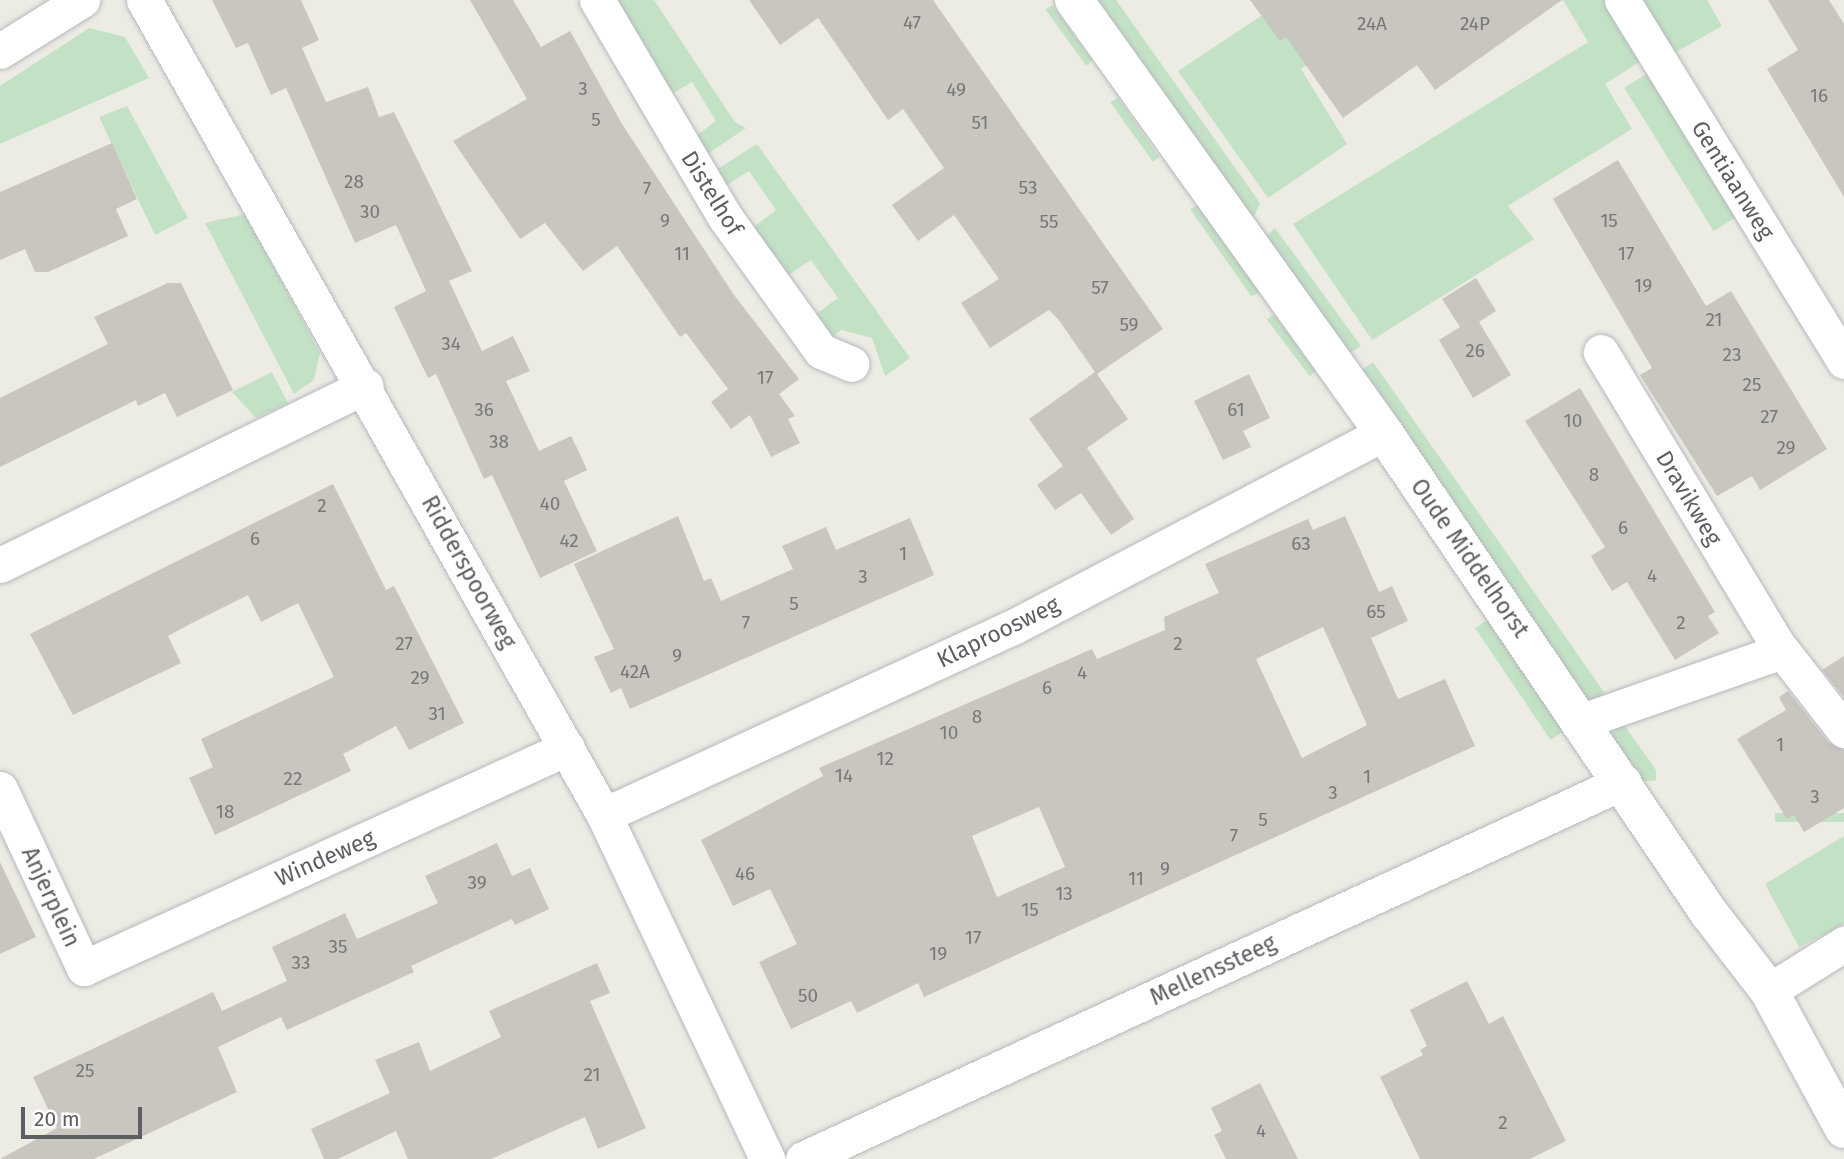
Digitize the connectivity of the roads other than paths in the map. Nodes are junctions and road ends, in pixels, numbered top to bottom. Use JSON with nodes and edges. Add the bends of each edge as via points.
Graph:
{"nodes":[{"id":1,"x":82,"y":0,"type":"edge"},
{"id":2,"x":144,"y":0,"type":"edge"},
{"id":3,"x":597,"y":0,"type":"edge"},
{"id":4,"x":1074,"y":0,"type":"edge"},
{"id":5,"x":1622,"y":0,"type":"edge"},
{"id":6,"x":0,"y":51,"type":"edge"},
{"id":7,"x":1601,"y":352,"type":"dead end"},
{"id":8,"x":1844,"y":361,"type":"edge"},
{"id":9,"x":850,"y":364,"type":"dead end"},
{"id":10,"x":365,"y":386,"type":"junction"},
{"id":11,"x":1384,"y":433,"type":"junction"},
{"id":12,"x":0,"y":565,"type":"edge"},
{"id":13,"x":1777,"y":644,"type":"junction"},
{"id":14,"x":1582,"y":721,"type":"junction"},
{"id":15,"x":1844,"y":730,"type":"edge"},
{"id":16,"x":567,"y":748,"type":"junction"},
{"id":17,"x":1623,"y":782,"type":"junction"},
{"id":18,"x":0,"y":789,"type":"edge"},
{"id":19,"x":604,"y":815,"type":"junction"},
{"id":20,"x":1844,"y":944,"type":"edge"},
{"id":21,"x":83,"y":968,"type":"joint"},
{"id":22,"x":1769,"y":991,"type":"junction"},
{"id":23,"x":1844,"y":1129,"type":"edge"},
{"id":24,"x":767,"y":1159,"type":"edge"},
{"id":25,"x":803,"y":1159,"type":"edge"}],
"edges":[{"from":1,"to":6,"type":"street"},
{"from":2,"to":10,"type":"street","name":"Ridderspoorweg"},
{"from":3,"to":9,"type":"street","name":"Distelhof","via":[[725,218],[821,351]]},
{"from":4,"to":11,"type":"street","name":"Oude Middelhorst"},
{"from":5,"to":8,"type":"street","name":"Gentiaanweg"},
{"from":7,"to":13,"type":"street","name":"Dravikweg"},
{"from":10,"to":12,"type":"street"},
{"from":10,"to":16,"type":"street","name":"Ridderspoorweg"},
{"from":11,"to":14,"type":"street","name":"Oude Middelhorst"},
{"from":11,"to":19,"type":"street","name":"Klaproosweg","via":[[1013,627]]},
{"from":13,"to":14,"type":"street","via":[[1768,656]]},
{"from":13,"to":15,"type":"street","name":"Dravikweg"},
{"from":14,"to":17,"type":"street","name":"Oude Middelhorst"},
{"from":16,"to":19,"type":"street","name":"Ridderspoorweg"},
{"from":16,"to":21,"type":"street","name":"Windeweg"},
{"from":17,"to":22,"type":"street","name":"Oude Middelhorst"},
{"from":17,"to":25,"type":"street","name":"Mellenssteeg"},
{"from":18,"to":21,"type":"street","name":"Anjerplein"},
{"from":19,"to":24,"type":"street","name":"Ridderspoorweg"},
{"from":20,"to":22,"type":"street"},
{"from":22,"to":23,"type":"street","name":"Oude Middelhorst"}]}
